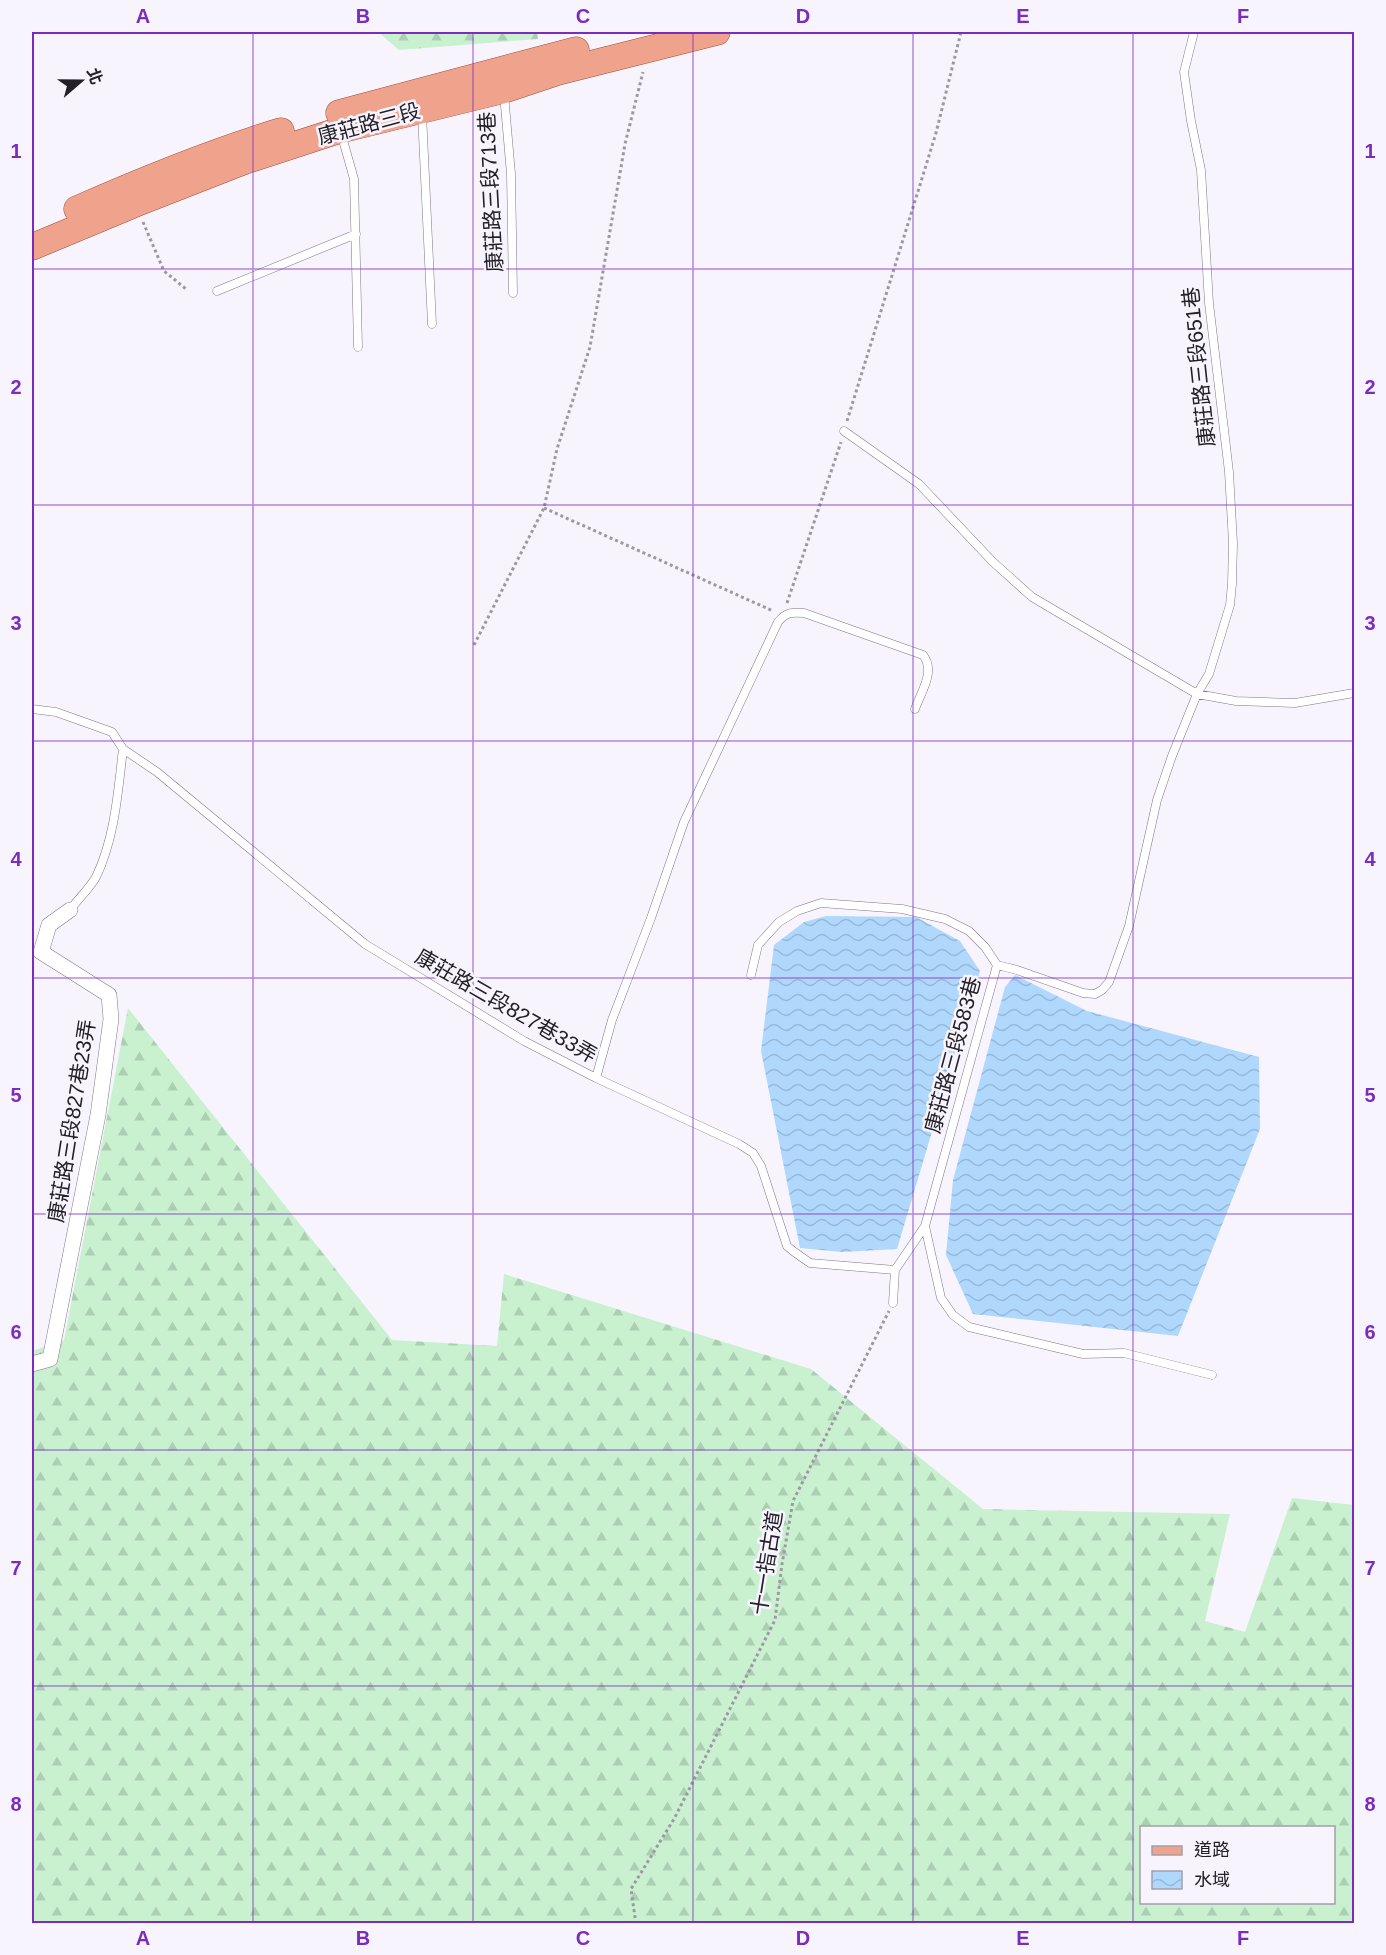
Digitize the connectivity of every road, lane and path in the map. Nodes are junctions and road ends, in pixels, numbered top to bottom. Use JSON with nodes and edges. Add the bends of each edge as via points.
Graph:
{"nodes":[{"id":1,"x":717,"y":32,"type":"edge"},
{"id":2,"x":962,"y":32,"type":"edge"},
{"id":3,"x":1194,"y":32,"type":"edge"},
{"id":4,"x":649,"y":41,"type":"edge"},
{"id":5,"x":504,"y":90,"type":"junction"},
{"id":6,"x":421,"y":110,"type":"junction"},
{"id":7,"x":338,"y":122,"type":"junction"},
{"id":8,"x":135,"y":204,"type":"junction"},
{"id":9,"x":32,"y":230,"type":"edge"},
{"id":10,"x":356,"y":234,"type":"junction"},
{"id":11,"x":32,"y":248,"type":"edge"},
{"id":12,"x":186,"y":289,"type":"dead end"},
{"id":13,"x":217,"y":291,"type":"dead end"},
{"id":14,"x":513,"y":293,"type":"dead end"},
{"id":15,"x":432,"y":324,"type":"dead end"},
{"id":16,"x":358,"y":347,"type":"dead end"},
{"id":17,"x":844,"y":431,"type":"junction"},
{"id":18,"x":544,"y":508,"type":"junction"},
{"id":19,"x":783,"y":616,"type":"junction"},
{"id":20,"x":474,"y":645,"type":"dead end"},
{"id":21,"x":1354,"y":693,"type":"edge"},
{"id":22,"x":1197,"y":694,"type":"junction"},
{"id":23,"x":32,"y":709,"type":"edge"},
{"id":24,"x":915,"y":709,"type":"dead end"},
{"id":25,"x":123,"y":749,"type":"junction"},
{"id":26,"x":70,"y":910,"type":"joint"},
{"id":27,"x":997,"y":965,"type":"junction"},
{"id":28,"x":751,"y":975,"type":"dead end"},
{"id":29,"x":597,"y":1078,"type":"junction"},
{"id":30,"x":925,"y":1226,"type":"junction"},
{"id":31,"x":895,"y":1270,"type":"junction"},
{"id":32,"x":893,"y":1303,"type":"joint"},
{"id":33,"x":32,"y":1364,"type":"edge"},
{"id":34,"x":1212,"y":1375,"type":"dead end"},
{"id":35,"x":636,"y":1923,"type":"edge"}],
"edges":[{"from":1,"to":4,"type":"main road","name":"康莊路三段"},
{"from":2,"to":17,"type":"path","via":[[936,133]]},
{"from":3,"to":22,"type":"lane","name":"康莊路三段651巷","via":[[1184,72],[1201,170],[1209,303],[1229,472],[1233,543],[1230,604],[1209,674]]},
{"from":4,"to":5,"type":"main road","name":"康莊路三段"},
{"from":4,"to":7,"type":"main road","name":"康莊路三段"},
{"from":4,"to":18,"type":"path","via":[[625,144],[590,347],[557,449]]},
{"from":5,"to":6,"type":"main road","name":"康莊路三段"},
{"from":5,"to":14,"type":"lane","name":"康莊路三段713巷","via":[[511,174]]},
{"from":6,"to":7,"type":"main road","name":"康莊路三段"},
{"from":6,"to":15,"type":"lane"},
{"from":7,"to":8,"type":"main road","name":"康莊路三段"},
{"from":7,"to":9,"type":"main road","name":"康莊路三段","via":[[242,143],[123,189]]},
{"from":7,"to":10,"type":"lane","via":[[354,179]]},
{"from":8,"to":11,"type":"main road","name":"康莊路三段"},
{"from":8,"to":12,"type":"path","via":[[164,271]]},
{"from":10,"to":13,"type":"lane"},
{"from":10,"to":16,"type":"lane"},
{"from":17,"to":19,"type":"path"},
{"from":17,"to":22,"type":"lane","via":[[919,484],[1032,597]]},
{"from":18,"to":19,"type":"path"},
{"from":18,"to":20,"type":"path"},
{"from":19,"to":24,"type":"lane","via":[[804,613],[923,655],[930,670]]},
{"from":19,"to":29,"type":"lane","via":[[684,822],[612,1020]]},
{"from":21,"to":22,"type":"lane","via":[[1295,703],[1236,701]]},
{"from":22,"to":27,"type":"lane","name":"康莊路三段583巷","via":[[1157,800],[1129,926],[1109,982],[1095,994],[1083,993]]},
{"from":23,"to":25,"type":"lane","name":"康莊路三段827巷33弄","via":[[56,712],[112,732]]},
{"from":25,"to":26,"type":"lane","name":"康莊路三段827巷23弄","via":[[108,842],[95,878]]},
{"from":25,"to":29,"type":"lane","name":"康莊路三段827巷33弄","via":[[157,772],[365,944],[524,1041]]},
{"from":26,"to":33,"type":"street","name":"康莊路三段827巷23弄","via":[[49,925],[41,952],[109,995],[111,1019],[98,1115],[50,1359]]},
{"from":27,"to":28,"type":"lane","via":[[969,932],[945,919],[902,909],[821,903],[779,921],[758,945]]},
{"from":27,"to":30,"type":"lane","name":"康莊路三段583巷"},
{"from":29,"to":31,"type":"lane","name":"康莊路三段827巷33弄","via":[[753,1152],[788,1246],[810,1263]]},
{"from":30,"to":31,"type":"lane"},
{"from":30,"to":34,"type":"lane","name":"康莊路三段583巷","via":[[941,1298],[953,1315],[969,1327],[1083,1354],[1124,1353]]},
{"from":31,"to":32,"type":"lane"},
{"from":32,"to":35,"type":"path","name":"十一指古道","via":[[793,1501],[775,1620],[674,1819],[631,1889]]}]}
